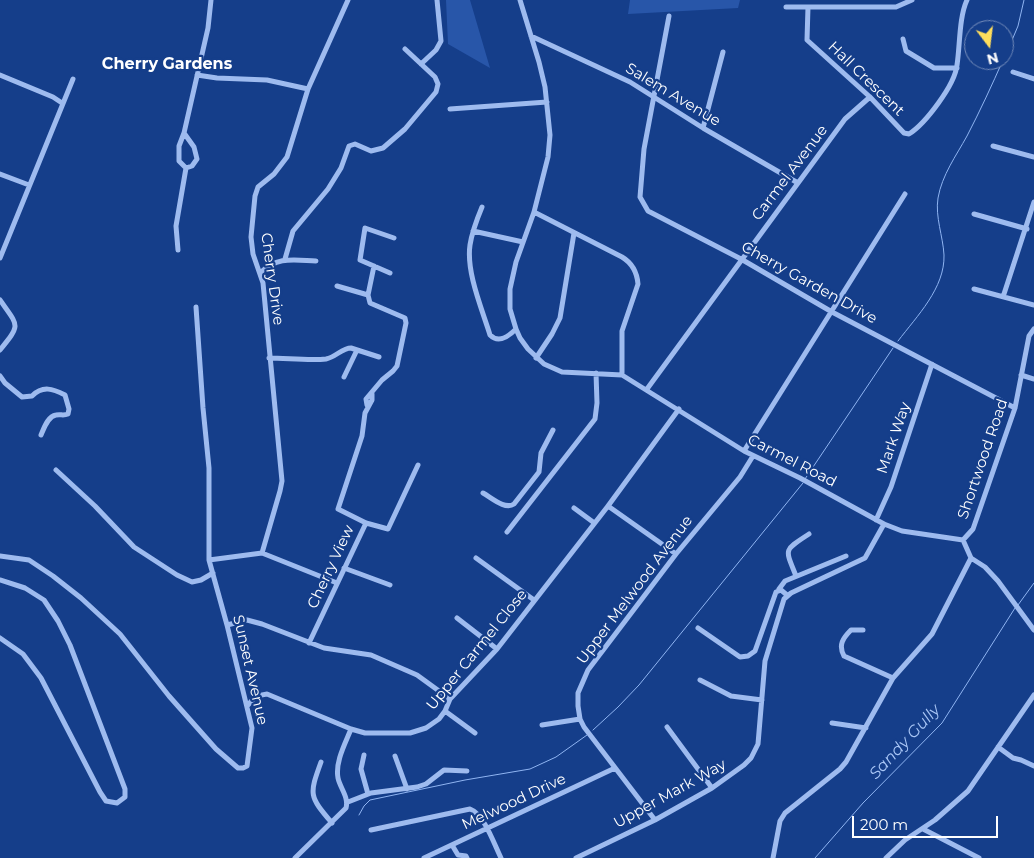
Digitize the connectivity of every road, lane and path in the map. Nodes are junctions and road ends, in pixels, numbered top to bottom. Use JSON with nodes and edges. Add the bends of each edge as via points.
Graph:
{"nodes":[{"id":1,"x":211,"y":0,"type":"edge"},
{"id":2,"x":348,"y":0,"type":"edge"},
{"id":3,"x":437,"y":0,"type":"edge"},
{"id":4,"x":520,"y":0,"type":"edge"},
{"id":5,"x":798,"y":0,"type":"edge"},
{"id":6,"x":882,"y":0,"type":"edge"},
{"id":7,"x":912,"y":0,"type":"edge"},
{"id":8,"x":967,"y":0,"type":"edge"},
{"id":9,"x":798,"y":7,"type":"junction"},
{"id":10,"x":808,"y":7,"type":"junction"},
{"id":11,"x":882,"y":7,"type":"junction"},
{"id":12,"x":786,"y":8,"type":"dead end"},
{"id":13,"x":669,"y":16,"type":"dead end"},
{"id":14,"x":531,"y":36,"type":"junction"},
{"id":15,"x":902,"y":39,"type":"dead end"},
{"id":16,"x":405,"y":49,"type":"dead end"},
{"id":17,"x":723,"y":52,"type":"dead end"},
{"id":18,"x":421,"y":64,"type":"junction"},
{"id":19,"x":957,"y":68,"type":"junction"},
{"id":20,"x":1013,"y":72,"type":"dead end"},
{"id":21,"x":0,"y":75,"type":"edge"},
{"id":22,"x":197,"y":75,"type":"junction"},
{"id":23,"x":73,"y":79,"type":"dead end"},
{"id":24,"x":1034,"y":79,"type":"edge"},
{"id":25,"x":308,"y":89,"type":"junction"},
{"id":26,"x":653,"y":95,"type":"junction"},
{"id":27,"x":870,"y":97,"type":"junction"},
{"id":28,"x":547,"y":102,"type":"junction"},
{"id":29,"x":62,"y":103,"type":"junction"},
{"id":30,"x":450,"y":109,"type":"dead end"},
{"id":31,"x":703,"y":128,"type":"junction"},
{"id":32,"x":184,"y":133,"type":"junction"},
{"id":33,"x":993,"y":146,"type":"dead end"},
{"id":34,"x":1034,"y":158,"type":"edge"},
{"id":35,"x":186,"y":168,"type":"junction"},
{"id":36,"x":0,"y":174,"type":"edge"},
{"id":37,"x":798,"y":183,"type":"junction"},
{"id":38,"x":29,"y":185,"type":"junction"},
{"id":39,"x":905,"y":194,"type":"dead end"},
{"id":40,"x":1034,"y":202,"type":"edge"},
{"id":41,"x":482,"y":207,"type":"dead end"},
{"id":42,"x":534,"y":212,"type":"junction"},
{"id":43,"x":974,"y":214,"type":"dead end"},
{"id":44,"x":1026,"y":229,"type":"junction"},
{"id":45,"x":473,"y":231,"type":"junction"},
{"id":46,"x":574,"y":233,"type":"junction"},
{"id":47,"x":394,"y":238,"type":"dead end"},
{"id":48,"x":523,"y":242,"type":"junction"},
{"id":49,"x":178,"y":250,"type":"dead end"},
{"id":50,"x":0,"y":258,"type":"edge"},
{"id":51,"x":285,"y":259,"type":"junction"},
{"id":52,"x":741,"y":259,"type":"junction"},
{"id":53,"x":316,"y":261,"type":"dead end"},
{"id":54,"x":374,"y":266,"type":"junction"},
{"id":55,"x":260,"y":273,"type":"junction"},
{"id":56,"x":390,"y":273,"type":"dead end"},
{"id":57,"x":337,"y":286,"type":"dead end"},
{"id":58,"x":974,"y":289,"type":"dead end"},
{"id":59,"x":368,"y":295,"type":"junction"},
{"id":60,"x":1003,"y":297,"type":"junction"},
{"id":61,"x":0,"y":300,"type":"edge"},
{"id":62,"x":1034,"y":305,"type":"edge"},
{"id":63,"x":196,"y":307,"type":"dead end"},
{"id":64,"x":832,"y":312,"type":"junction"},
{"id":65,"x":516,"y":329,"type":"junction"},
{"id":66,"x":1034,"y":329,"type":"edge"},
{"id":67,"x":0,"y":350,"type":"edge"},
{"id":68,"x":357,"y":350,"type":"junction"},
{"id":69,"x":378,"y":357,"type":"dead end"},
{"id":70,"x":269,"y":358,"type":"junction"},
{"id":71,"x":536,"y":358,"type":"junction"},
{"id":72,"x":932,"y":364,"type":"junction"},
{"id":73,"x":596,"y":373,"type":"junction"},
{"id":74,"x":622,"y":375,"type":"junction"},
{"id":75,"x":1021,"y":375,"type":"junction"},
{"id":76,"x":0,"y":376,"type":"edge"},
{"id":77,"x":344,"y":377,"type":"dead end"},
{"id":78,"x":1034,"y":379,"type":"edge"},
{"id":79,"x":647,"y":389,"type":"junction"},
{"id":80,"x":1015,"y":408,"type":"junction"},
{"id":81,"x":679,"y":410,"type":"junction"},
{"id":82,"x":553,"y":430,"type":"dead end"},
{"id":83,"x":41,"y":435,"type":"dead end"},
{"id":84,"x":744,"y":451,"type":"junction"},
{"id":85,"x":752,"y":456,"type":"junction"},
{"id":86,"x":418,"y":464,"type":"dead end"},
{"id":87,"x":56,"y":470,"type":"dead end"},
{"id":88,"x":525,"y":491,"type":"junction"},
{"id":89,"x":483,"y":493,"type":"dead end"},
{"id":90,"x":534,"y":498,"type":"junction"},
{"id":91,"x":608,"y":506,"type":"junction"},
{"id":92,"x":574,"y":508,"type":"dead end"},
{"id":93,"x":876,"y":520,"type":"junction"},
{"id":94,"x":593,"y":522,"type":"junction"},
{"id":95,"x":366,"y":523,"type":"junction"},
{"id":96,"x":884,"y":524,"type":"junction"},
{"id":97,"x":508,"y":532,"type":"dead end"},
{"id":98,"x":809,"y":534,"type":"dead end"},
{"id":99,"x":963,"y":540,"type":"junction"},
{"id":100,"x":262,"y":553,"type":"junction"},
{"id":101,"x":676,"y":554,"type":"junction"},
{"id":102,"x":0,"y":556,"type":"edge"},
{"id":103,"x":846,"y":556,"type":"dead end"},
{"id":104,"x":476,"y":558,"type":"dead end"},
{"id":105,"x":971,"y":558,"type":"junction"},
{"id":106,"x":209,"y":560,"type":"junction"},
{"id":107,"x":344,"y":568,"type":"junction"},
{"id":108,"x":213,"y":574,"type":"junction"},
{"id":109,"x":796,"y":576,"type":"junction"},
{"id":110,"x":0,"y":580,"type":"edge"},
{"id":111,"x":337,"y":583,"type":"junction"},
{"id":112,"x":390,"y":585,"type":"dead end"},
{"id":113,"x":779,"y":590,"type":"junction"},
{"id":114,"x":787,"y":595,"type":"junction"},
{"id":115,"x":534,"y":600,"type":"junction"},
{"id":116,"x":457,"y":618,"type":"dead end"},
{"id":117,"x":227,"y":625,"type":"junction"},
{"id":118,"x":698,"y":628,"type":"dead end"},
{"id":119,"x":863,"y":630,"type":"dead end"},
{"id":120,"x":1034,"y":630,"type":"edge"},
{"id":121,"x":0,"y":638,"type":"edge"},
{"id":122,"x":309,"y":643,"type":"junction"},
{"id":123,"x":496,"y":649,"type":"junction"},
{"id":124,"x":892,"y":678,"type":"junction"},
{"id":125,"x":700,"y":680,"type":"dead end"},
{"id":126,"x":1034,"y":694,"type":"edge"},
{"id":127,"x":450,"y":699,"type":"junction"},
{"id":128,"x":762,"y":700,"type":"junction"},
{"id":129,"x":248,"y":704,"type":"junction"},
{"id":130,"x":446,"y":711,"type":"junction"},
{"id":131,"x":580,"y":719,"type":"junction"},
{"id":132,"x":832,"y":723,"type":"dead end"},
{"id":133,"x":542,"y":725,"type":"dead end"},
{"id":134,"x":667,"y":727,"type":"dead end"},
{"id":135,"x":866,"y":728,"type":"junction"},
{"id":136,"x":351,"y":729,"type":"junction"},
{"id":137,"x":475,"y":733,"type":"dead end"},
{"id":138,"x":998,"y":747,"type":"junction"},
{"id":139,"x":364,"y":754,"type":"dead end"},
{"id":140,"x":395,"y":756,"type":"dead end"},
{"id":141,"x":321,"y":762,"type":"dead end"},
{"id":142,"x":1034,"y":766,"type":"edge"},
{"id":143,"x":615,"y":768,"type":"junction"},
{"id":144,"x":467,"y":771,"type":"dead end"},
{"id":145,"x":407,"y":788,"type":"junction"},
{"id":146,"x":712,"y":788,"type":"junction"},
{"id":147,"x":368,"y":794,"type":"junction"},
{"id":148,"x":348,"y":802,"type":"junction"},
{"id":149,"x":655,"y":820,"type":"junction"},
{"id":150,"x":332,"y":823,"type":"junction"},
{"id":151,"x":923,"y":828,"type":"junction"},
{"id":152,"x":487,"y":829,"type":"junction"},
{"id":153,"x":371,"y":830,"type":"dead end"},
{"id":154,"x":452,"y":845,"type":"junction"},
{"id":155,"x":295,"y":858,"type":"edge"},
{"id":156,"x":424,"y":858,"type":"edge"},
{"id":157,"x":467,"y":858,"type":"edge"},
{"id":158,"x":501,"y":858,"type":"edge"},
{"id":159,"x":576,"y":858,"type":"edge"},
{"id":160,"x":773,"y":858,"type":"edge"},
{"id":161,"x":886,"y":858,"type":"edge"},
{"id":162,"x":979,"y":858,"type":"edge"}],
"edges":[{"from":1,"to":22,"type":"street"},
{"from":2,"to":25,"type":"street","name":"Cherry Drive"},
{"from":3,"to":18,"type":"street","via":[[441,41]]},
{"from":4,"to":14,"type":"street"},
{"from":5,"to":9,"type":"street"},
{"from":6,"to":11,"type":"street"},
{"from":7,"to":11,"type":"street","via":[[896,7]]},
{"from":8,"to":19,"type":"street","name":"Hall Crescent"},
{"from":9,"to":10,"type":"street"},
{"from":9,"to":12,"type":"street"},
{"from":10,"to":11,"type":"street"},
{"from":10,"to":27,"type":"street","name":"Hall Crescent","via":[[807,40]]},
{"from":13,"to":26,"type":"street","name":"Cherry Garden Drive"},
{"from":14,"to":26,"type":"street","name":"Salem Avenue"},
{"from":14,"to":28,"type":"street"},
{"from":15,"to":19,"type":"street","via":[[906,50],[934,68]]},
{"from":16,"to":18,"type":"street"},
{"from":17,"to":31,"type":"street"},
{"from":18,"to":51,"type":"street","via":[[437,80],[436,92],[405,129],[382,148],[371,151],[355,144],[349,146],[328,189],[293,231]]},
{"from":19,"to":27,"type":"street","name":"Hall Crescent","via":[[945,92],[909,134],[904,134]]},
{"from":20,"to":24,"type":"street"},
{"from":21,"to":29,"type":"street","via":[[54,96]]},
{"from":22,"to":25,"type":"street","via":[[267,80]]},
{"from":22,"to":32,"type":"street"},
{"from":23,"to":29,"type":"street"},
{"from":25,"to":55,"type":"street","name":"Cherry Drive","via":[[287,157],[278,170],[258,187],[255,196],[251,237]]},
{"from":26,"to":31,"type":"street","name":"Salem Avenue"},
{"from":26,"to":52,"type":"street","name":"Cherry Garden Drive","via":[[640,197],[648,211]]},
{"from":27,"to":37,"type":"street","name":"Carmel Avenue","via":[[845,119]]},
{"from":28,"to":30,"type":"street"},
{"from":28,"to":42,"type":"street","via":[[548,157]]},
{"from":29,"to":38,"type":"street"},
{"from":31,"to":37,"type":"street","name":"Salem Avenue"},
{"from":32,"to":35,"type":"street","via":[[178,156]]},
{"from":32,"to":35,"type":"street","via":[[194,147],[197,159]]},
{"from":33,"to":34,"type":"street"},
{"from":35,"to":49,"type":"street","via":[[176,226]]},
{"from":36,"to":38,"type":"street"},
{"from":37,"to":52,"type":"street","name":"Carmel Avenue"},
{"from":38,"to":50,"type":"street"},
{"from":39,"to":64,"type":"street"},
{"from":40,"to":44,"type":"street"},
{"from":41,"to":45,"type":"street"},
{"from":42,"to":46,"type":"street"},
{"from":42,"to":48,"type":"street"},
{"from":43,"to":44,"type":"street"},
{"from":44,"to":60,"type":"street"},
{"from":45,"to":48,"type":"street"},
{"from":45,"to":65,"type":"street","via":[[469,258],[490,335],[498,339]]},
{"from":46,"to":71,"type":"street","via":[[560,318]]},
{"from":46,"to":74,"type":"street","via":[[630,262],[638,277],[622,331]]},
{"from":47,"to":54,"type":"street","via":[[366,228],[360,260]]},
{"from":48,"to":65,"type":"street","via":[[509,298]]},
{"from":51,"to":53,"type":"street"},
{"from":51,"to":55,"type":"street","via":[[270,264]]},
{"from":52,"to":64,"type":"street","name":"Cherry Garden Drive"},
{"from":52,"to":79,"type":"street","name":"Carmel Avenue"},
{"from":54,"to":56,"type":"street"},
{"from":54,"to":59,"type":"street"},
{"from":55,"to":70,"type":"street","name":"Cherry Drive"},
{"from":57,"to":59,"type":"street"},
{"from":58,"to":60,"type":"street"},
{"from":59,"to":95,"type":"street","via":[[372,305],[406,320],[397,366],[382,380],[364,412],[362,436],[338,507]]},
{"from":60,"to":62,"type":"street"},
{"from":61,"to":67,"type":"street","via":[[16,325]]},
{"from":63,"to":106,"type":"street","name":"Sunset Avenue","via":[[209,468]]},
{"from":64,"to":72,"type":"street","name":"Cherry Garden Drive"},
{"from":64,"to":84,"type":"street"},
{"from":65,"to":71,"type":"street"},
{"from":66,"to":75,"type":"street","name":"Shortwood Road","via":[[1029,336]]},
{"from":68,"to":69,"type":"street"},
{"from":68,"to":70,"type":"street","via":[[348,348],[326,359]]},
{"from":68,"to":77,"type":"street"},
{"from":70,"to":100,"type":"street","name":"Cherry Drive","via":[[282,481]]},
{"from":71,"to":73,"type":"street","via":[[562,372]]},
{"from":72,"to":80,"type":"street","name":"Cherry Garden Drive"},
{"from":72,"to":93,"type":"street","name":"Mark Way"},
{"from":73,"to":74,"type":"street"},
{"from":73,"to":90,"type":"street","via":[[595,418]]},
{"from":74,"to":79,"type":"street","name":"Carmel Road"},
{"from":75,"to":78,"type":"street"},
{"from":75,"to":80,"type":"street","name":"Shortwood Road"},
{"from":76,"to":83,"type":"street","via":[[22,397],[32,396],[44,388],[52,388],[65,395],[68,414],[53,415]]},
{"from":79,"to":81,"type":"street","name":"Carmel Road"},
{"from":80,"to":99,"type":"street","name":"Shortwood Road","via":[[974,529]]},
{"from":81,"to":84,"type":"street","name":"Carmel Road"},
{"from":81,"to":91,"type":"street","name":"Upper Carmel Close"},
{"from":82,"to":88,"type":"street","via":[[541,452],[539,472]]},
{"from":84,"to":85,"type":"street","name":"Carmel Road"},
{"from":85,"to":93,"type":"street","name":"Carmel Road"},
{"from":85,"to":101,"type":"street","name":"Upper Melwood Avenue","via":[[740,477]]},
{"from":86,"to":95,"type":"street","name":"Cherry View","via":[[388,529]]},
{"from":87,"to":108,"type":"street","via":[[134,547],[176,576],[192,582]]},
{"from":88,"to":89,"type":"street","via":[[509,507]]},
{"from":88,"to":90,"type":"street"},
{"from":90,"to":97,"type":"street"},
{"from":91,"to":94,"type":"street","name":"Upper Carmel Close"},
{"from":91,"to":101,"type":"street"},
{"from":92,"to":94,"type":"street"},
{"from":93,"to":96,"type":"street","name":"Carmel Road"},
{"from":94,"to":115,"type":"street","name":"Upper Carmel Close"},
{"from":95,"to":107,"type":"street","name":"Cherry View"},
{"from":96,"to":99,"type":"street","name":"Carmel Road","via":[[902,531]]},
{"from":96,"to":114,"type":"street","via":[[865,558]]},
{"from":98,"to":109,"type":"street","via":[[787,550]]},
{"from":99,"to":105,"type":"street","name":"Shortwood Road"},
{"from":100,"to":106,"type":"street"},
{"from":100,"to":111,"type":"street"},
{"from":101,"to":131,"type":"street","name":"Upper Melwood Avenue","via":[[588,670],[578,693]]},
{"from":102,"to":129,"type":"street","name":"Sunset Avenue","via":[[30,560],[81,598],[120,634],[169,696],[216,749],[238,768],[246,766],[253,732]]},
{"from":103,"to":109,"type":"street"},
{"from":104,"to":115,"type":"street"},
{"from":105,"to":120,"type":"street","name":"Shortwood Road","via":[[998,581]]},
{"from":105,"to":124,"type":"street","via":[[932,634]]},
{"from":106,"to":108,"type":"street","name":"Sunset Avenue"},
{"from":107,"to":111,"type":"street","name":"Cherry View"},
{"from":107,"to":112,"type":"street"},
{"from":108,"to":117,"type":"street","name":"Sunset Avenue"},
{"from":109,"to":113,"type":"street","via":[[782,583]]},
{"from":110,"to":121,"type":"street","via":[[25,588],[44,600],[58,621],[125,789],[125,797],[121,801],[116,804],[106,801],[42,678],[23,654]]},
{"from":111,"to":122,"type":"street","name":"Cherry View"},
{"from":113,"to":114,"type":"street"},
{"from":113,"to":118,"type":"street","via":[[755,651],[748,656],[740,657]]},
{"from":114,"to":128,"type":"street","name":"Upper Mark Way","via":[[765,662]]},
{"from":115,"to":123,"type":"street","name":"Upper Carmel Close"},
{"from":116,"to":123,"type":"street"},
{"from":117,"to":122,"type":"street","via":[[247,620]]},
{"from":117,"to":129,"type":"street","name":"Sunset Avenue"},
{"from":119,"to":124,"type":"street","via":[[851,630],[842,643],[842,653]]},
{"from":122,"to":127,"type":"street","via":[[371,654],[418,675]]},
{"from":123,"to":127,"type":"street","name":"Upper Carmel Close"},
{"from":124,"to":135,"type":"street"},
{"from":125,"to":128,"type":"street","via":[[730,696]]},
{"from":126,"to":138,"type":"street"},
{"from":127,"to":130,"type":"street","name":"Upper Carmel Close"},
{"from":128,"to":146,"type":"street","name":"Upper Mark Way","via":[[755,751],[744,765]]},
{"from":129,"to":136,"type":"street","name":"Upper Carmel Close","via":[[257,696],[267,694]]},
{"from":130,"to":136,"type":"street","name":"Upper Carmel Close","via":[[426,728],[410,733],[365,733]]},
{"from":130,"to":137,"type":"street"},
{"from":131,"to":133,"type":"street"},
{"from":131,"to":143,"type":"street","name":"Upper Melwood Avenue"},
{"from":132,"to":135,"type":"street"},
{"from":134,"to":146,"type":"street"},
{"from":135,"to":160,"type":"street","via":[[840,769],[785,813],[780,820]]},
{"from":136,"to":148,"type":"street","via":[[338,770],[338,779]]},
{"from":138,"to":142,"type":"street","via":[[1012,758]]},
{"from":138,"to":151,"type":"street","via":[[968,791]]},
{"from":139,"to":147,"type":"street","via":[[361,769]]},
{"from":140,"to":145,"type":"street"},
{"from":141,"to":150,"type":"street","via":[[312,794],[315,803]]},
{"from":143,"to":149,"type":"street","name":"Upper Melwood Avenue"},
{"from":143,"to":152,"type":"street","name":"Melwood Drive"},
{"from":144,"to":145,"type":"street","via":[[444,770],[422,786]]},
{"from":145,"to":147,"type":"street"},
{"from":146,"to":149,"type":"street","name":"Upper Mark Way"},
{"from":147,"to":148,"type":"street"},
{"from":148,"to":150,"type":"street","via":[[344,812]]},
{"from":149,"to":159,"type":"street","name":"Upper Mark Way"},
{"from":150,"to":155,"type":"street"},
{"from":151,"to":161,"type":"street"},
{"from":151,"to":162,"type":"street"},
{"from":152,"to":153,"type":"street","via":[[478,814],[465,809]]},
{"from":152,"to":154,"type":"street","name":"Melwood Drive"},
{"from":152,"to":158,"type":"street"},
{"from":154,"to":156,"type":"street","name":"Melwood Drive"},
{"from":154,"to":157,"type":"street","via":[[458,854]]}]}
